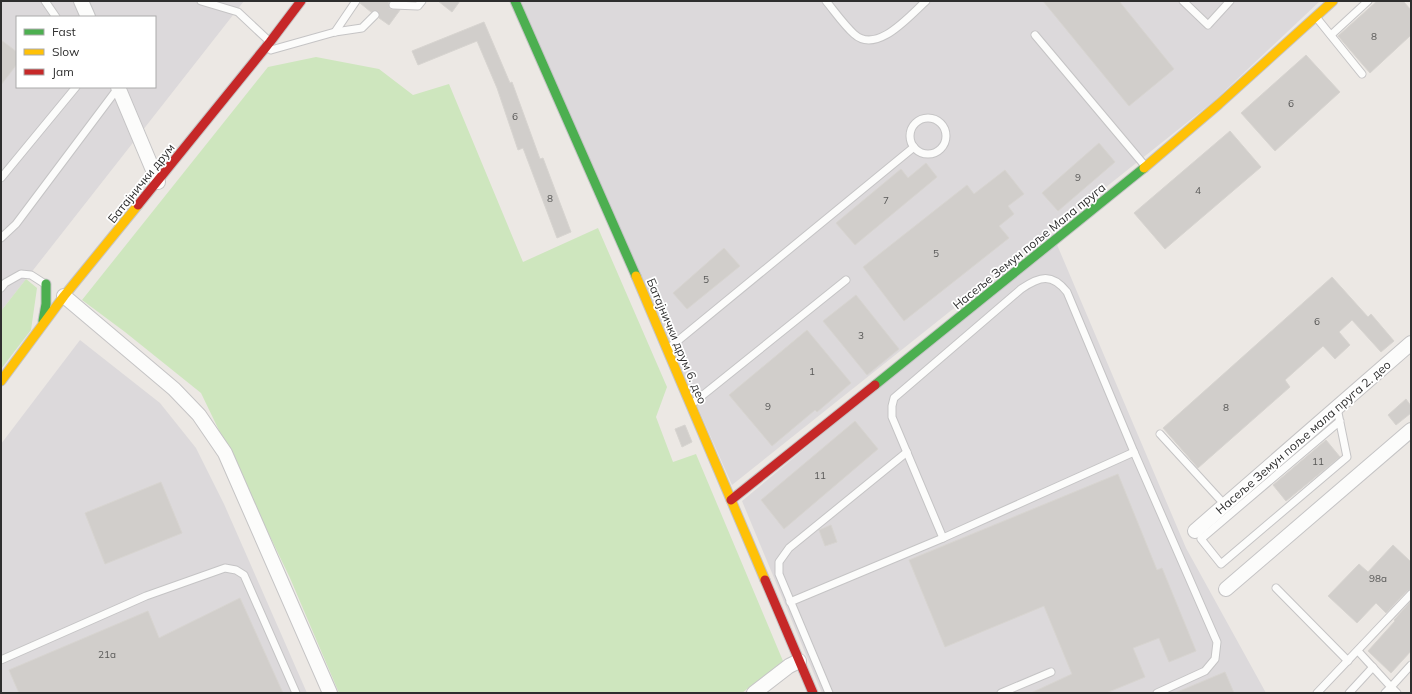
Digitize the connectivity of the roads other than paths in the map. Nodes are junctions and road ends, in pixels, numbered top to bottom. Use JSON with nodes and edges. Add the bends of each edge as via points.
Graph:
{"nodes":[{"id":1,"x":45,"y":1,"type":"edge"},
{"id":2,"x":81,"y":1,"type":"edge"},
{"id":3,"x":201,"y":1,"type":"edge"},
{"id":4,"x":301,"y":1,"type":"edge"},
{"id":5,"x":356,"y":1,"type":"edge"},
{"id":6,"x":422,"y":1,"type":"edge"},
{"id":7,"x":515,"y":1,"type":"edge"},
{"id":8,"x":826,"y":1,"type":"edge"},
{"id":9,"x":926,"y":1,"type":"edge"},
{"id":10,"x":1183,"y":1,"type":"edge"},
{"id":11,"x":1230,"y":1,"type":"edge"},
{"id":12,"x":1333,"y":1,"type":"edge"},
{"id":13,"x":1368,"y":1,"type":"edge"},
{"id":14,"x":393,"y":5,"type":"dead end"},
{"id":15,"x":375,"y":15,"type":"dead end"},
{"id":16,"x":55,"y":16,"type":"edge"},
{"id":17,"x":88,"y":16,"type":"edge"},
{"id":18,"x":1315,"y":17,"type":"junction"},
{"id":19,"x":335,"y":32,"type":"junction"},
{"id":20,"x":1035,"y":35,"type":"dead end"},
{"id":21,"x":1330,"y":35,"type":"junction"},
{"id":22,"x":270,"y":42,"type":"junction"},
{"id":23,"x":261,"y":53,"type":"junction"},
{"id":24,"x":1362,"y":74,"type":"dead end"},
{"id":25,"x":75,"y":88,"type":"edge"},
{"id":26,"x":118,"y":88,"type":"edge"},
{"id":27,"x":914,"y":147,"type":"junction"},
{"id":28,"x":1146,"y":167,"type":"junction"},
{"id":29,"x":1,"y":178,"type":"edge"},
{"id":30,"x":158,"y":182,"type":"junction"},
{"id":31,"x":1,"y":238,"type":"edge"},
{"id":32,"x":846,"y":280,"type":"dead end"},
{"id":33,"x":46,"y":284,"type":"junction"},
{"id":34,"x":1,"y":288,"type":"edge"},
{"id":35,"x":64,"y":296,"type":"junction"},
{"id":36,"x":39,"y":331,"type":"junction"},
{"id":37,"x":1411,"y":343,"type":"edge"},
{"id":38,"x":668,"y":349,"type":"junction"},
{"id":39,"x":1,"y":382,"type":"edge"},
{"id":40,"x":691,"y":405,"type":"junction"},
{"id":41,"x":1337,"y":408,"type":"junction"},
{"id":42,"x":1340,"y":421,"type":"junction"},
{"id":43,"x":1411,"y":430,"type":"edge"},
{"id":44,"x":1160,"y":434,"type":"dead end"},
{"id":45,"x":907,"y":452,"type":"junction"},
{"id":46,"x":1134,"y":452,"type":"junction"},
{"id":47,"x":731,"y":500,"type":"junction"},
{"id":48,"x":1224,"y":505,"type":"junction"},
{"id":49,"x":1195,"y":531,"type":"dead end"},
{"id":50,"x":943,"y":538,"type":"junction"},
{"id":51,"x":1276,"y":588,"type":"dead end"},
{"id":52,"x":1226,"y":589,"type":"dead end"},
{"id":53,"x":1411,"y":594,"type":"edge"},
{"id":54,"x":790,"y":602,"type":"junction"},
{"id":55,"x":1358,"y":651,"type":"junction"},
{"id":56,"x":1,"y":660,"type":"edge"},
{"id":57,"x":799,"y":661,"type":"junction"},
{"id":58,"x":1348,"y":661,"type":"junction"},
{"id":59,"x":1411,"y":665,"type":"edge"},
{"id":60,"x":1373,"y":667,"type":"junction"},
{"id":61,"x":1051,"y":672,"type":"dead end"},
{"id":62,"x":1391,"y":687,"type":"junction"},
{"id":63,"x":296,"y":693,"type":"edge"},
{"id":64,"x":330,"y":693,"type":"edge"},
{"id":65,"x":754,"y":693,"type":"edge"},
{"id":66,"x":813,"y":693,"type":"edge"},
{"id":67,"x":829,"y":693,"type":"edge"},
{"id":68,"x":1001,"y":693,"type":"edge"},
{"id":69,"x":1157,"y":693,"type":"edge"},
{"id":70,"x":1317,"y":693,"type":"edge"},
{"id":71,"x":1348,"y":693,"type":"edge"},
{"id":72,"x":1385,"y":693,"type":"edge"},
{"id":73,"x":1396,"y":693,"type":"edge"}],
"edges":[{"from":1,"to":16,"type":"lane"},
{"from":2,"to":17,"type":"street"},
{"from":3,"to":22,"type":"lane","via":[[238,12]]},
{"from":4,"to":22,"type":"street","name":"Батајнички друм"},
{"from":5,"to":19,"type":"lane"},
{"from":6,"to":14,"type":"lane","via":[[418,6]]},
{"from":7,"to":38,"type":"street","name":"Батајнички друм 6. део"},
{"from":8,"to":9,"type":"lane","via":[[855,35],[872,40],[887,36]]},
{"from":10,"to":11,"type":"lane","via":[[1208,25]]},
{"from":12,"to":18,"type":"street","name":"Насеље Земун поље Мала пруга"},
{"from":13,"to":21,"type":"lane"},
{"from":15,"to":19,"type":"lane","via":[[362,28]]},
{"from":18,"to":21,"type":"lane"},
{"from":18,"to":28,"type":"street","name":"Насеље Земун поље Мала пруга"},
{"from":19,"to":23,"type":"lane"},
{"from":20,"to":28,"type":"lane"},
{"from":21,"to":24,"type":"lane"},
{"from":22,"to":23,"type":"street","name":"Батајнички друм"},
{"from":23,"to":30,"type":"street","name":"Батајнички друм"},
{"from":25,"to":29,"type":"lane"},
{"from":26,"to":30,"type":"street"},
{"from":26,"to":31,"type":"lane","via":[[16,224]]},
{"from":27,"to":27,"type":"lane","via":[[910,136],[914,125],[924,119],[936,121],[941,125],[945,140],[939,150],[923,154]]},
{"from":27,"to":38,"type":"lane"},
{"from":28,"to":47,"type":"street","name":"Насеље Земун поље Мала пруга"},
{"from":30,"to":35,"type":"street","name":"Батајнички друм"},
{"from":32,"to":40,"type":"lane"},
{"from":33,"to":34,"type":"lane","via":[[21,274]]},
{"from":33,"to":35,"type":"lane"},
{"from":33,"to":36,"type":"street","via":[[45,317]]},
{"from":35,"to":36,"type":"street","name":"Батајнички друм"},
{"from":35,"to":64,"type":"street","via":[[174,389],[199,415],[225,453]]},
{"from":36,"to":39,"type":"street","name":"Батајнички друм"},
{"from":37,"to":41,"type":"street","name":"Насеље Земун поље мала пруга 2. део"},
{"from":38,"to":40,"type":"street","name":"Батајнички друм 6. део"},
{"from":40,"to":47,"type":"street","name":"Батајнички друм 6. део"},
{"from":41,"to":42,"type":"lane"},
{"from":41,"to":48,"type":"street","name":"Насеље Земун поље мала пруга 2. део"},
{"from":42,"to":42,"type":"lane","via":[[1347,457],[1221,564],[1201,539]]},
{"from":43,"to":52,"type":"street"},
{"from":44,"to":48,"type":"lane"},
{"from":45,"to":46,"type":"lane","via":[[892,417],[894,398],[1021,289],[1042,278],[1057,282],[1067,292]]},
{"from":45,"to":50,"type":"lane"},
{"from":45,"to":54,"type":"lane","via":[[782,555],[779,574]]},
{"from":46,"to":50,"type":"lane"},
{"from":46,"to":69,"type":"lane","via":[[1217,642],[1215,659],[1205,671]]},
{"from":47,"to":57,"type":"street","name":"Батајнички друм 6. део"},
{"from":48,"to":49,"type":"street","name":"Насеље Земун поље мала пруга 2. део"},
{"from":50,"to":54,"type":"lane"},
{"from":51,"to":58,"type":"lane"},
{"from":53,"to":55,"type":"lane"},
{"from":54,"to":67,"type":"lane"},
{"from":55,"to":58,"type":"lane"},
{"from":55,"to":60,"type":"lane"},
{"from":56,"to":63,"type":"lane","via":[[146,596],[225,568],[244,575]]},
{"from":57,"to":65,"type":"street"},
{"from":57,"to":66,"type":"street","name":"Батајнички друм 6. део"},
{"from":58,"to":70,"type":"lane"},
{"from":59,"to":62,"type":"lane"},
{"from":60,"to":62,"type":"lane"},
{"from":60,"to":71,"type":"lane"},
{"from":61,"to":68,"type":"lane"},
{"from":62,"to":72,"type":"lane"},
{"from":62,"to":73,"type":"lane"}]}
